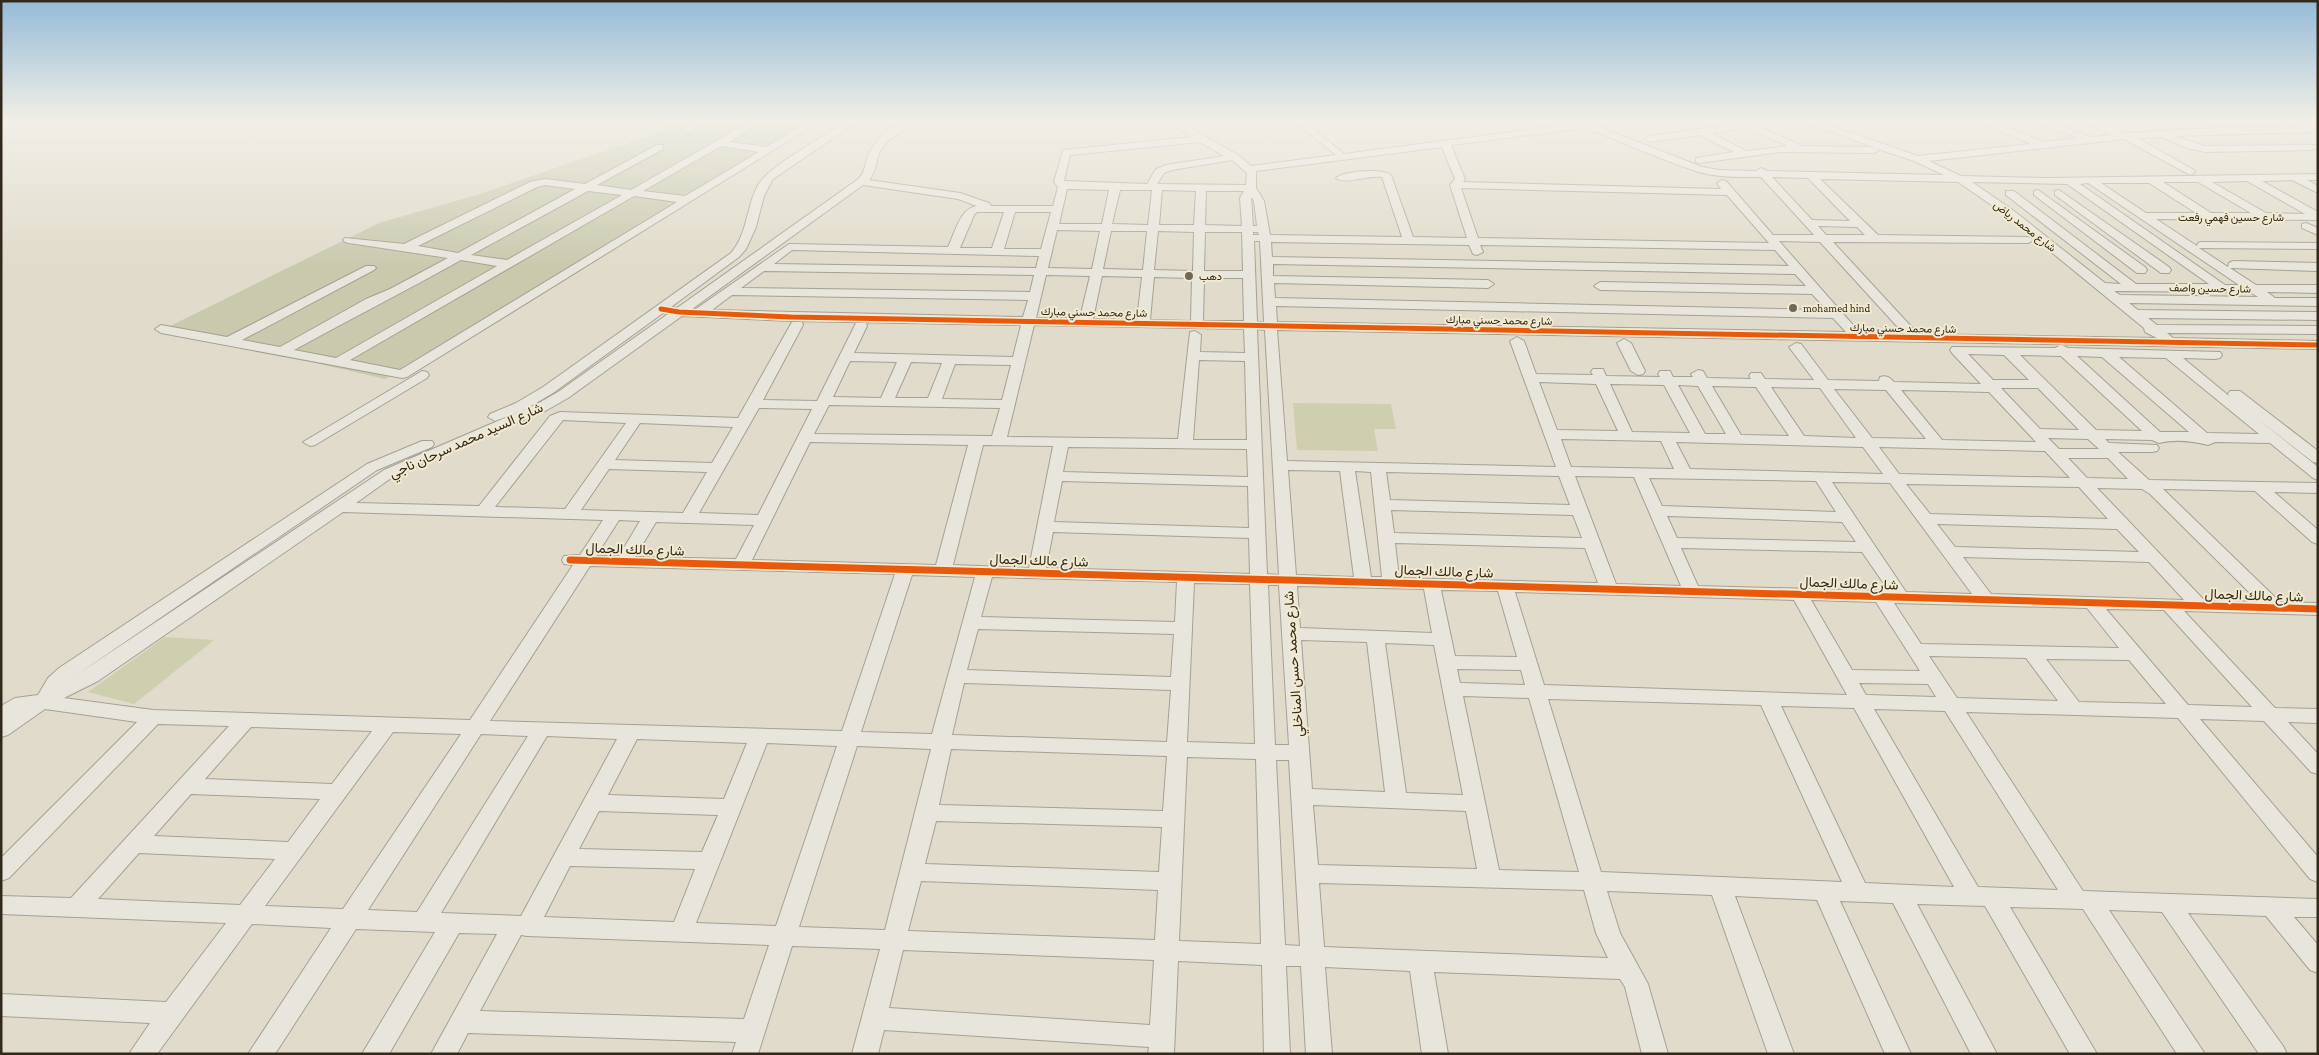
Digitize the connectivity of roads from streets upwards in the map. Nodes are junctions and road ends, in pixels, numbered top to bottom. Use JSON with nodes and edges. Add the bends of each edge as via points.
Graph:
{"nodes":[{"id":1,"x":619,"y":169,"type":"edge"},
{"id":2,"x":673,"y":169,"type":"edge"},
{"id":3,"x":738,"y":169,"type":"edge"},
{"id":4,"x":747,"y":169,"type":"edge"},
{"id":5,"x":781,"y":169,"type":"edge"},
{"id":6,"x":872,"y":169,"type":"edge"},
{"id":7,"x":1062,"y":169,"type":"edge"},
{"id":8,"x":1164,"y":169,"type":"edge"},
{"id":9,"x":1248,"y":169,"type":"edge"},
{"id":10,"x":1456,"y":169,"type":"edge"},
{"id":11,"x":1711,"y":169,"type":"edge"},
{"id":12,"x":1717,"y":169,"type":"edge"},
{"id":13,"x":1781,"y":169,"type":"edge"},
{"id":14,"x":1794,"y":169,"type":"edge"},
{"id":15,"x":1923,"y":169,"type":"edge"},
{"id":16,"x":1934,"y":169,"type":"edge"},
{"id":17,"x":2185,"y":169,"type":"edge"},
{"id":18,"x":1720,"y":171,"type":"junction"},
{"id":19,"x":1762,"y":172,"type":"junction"},
{"id":20,"x":1930,"y":172,"type":"junction"},
{"id":21,"x":2190,"y":172,"type":"junction"},
{"id":22,"x":2026,"y":174,"type":"junction"},
{"id":23,"x":1811,"y":175,"type":"junction"},
{"id":24,"x":1946,"y":176,"type":"junction"},
{"id":25,"x":2316,"y":176,"type":"edge"},
{"id":26,"x":2294,"y":177,"type":"junction"},
{"id":27,"x":1341,"y":178,"type":"dead end"},
{"id":28,"x":2249,"y":178,"type":"junction"},
{"id":29,"x":2200,"y":179,"type":"junction"},
{"id":30,"x":1962,"y":180,"type":"junction"},
{"id":31,"x":2152,"y":180,"type":"junction"},
{"id":32,"x":2070,"y":181,"type":"junction"},
{"id":33,"x":2091,"y":181,"type":"junction"},
{"id":34,"x":2106,"y":181,"type":"junction"},
{"id":35,"x":861,"y":182,"type":"junction"},
{"id":36,"x":2046,"y":182,"type":"junction"},
{"id":37,"x":1455,"y":185,"type":"junction"},
{"id":38,"x":588,"y":186,"type":"junction"},
{"id":39,"x":1063,"y":186,"type":"junction"},
{"id":40,"x":1115,"y":187,"type":"junction"},
{"id":41,"x":1153,"y":188,"type":"junction"},
{"id":42,"x":1200,"y":188,"type":"junction"},
{"id":43,"x":1251,"y":188,"type":"junction"},
{"id":44,"x":2318,"y":190,"type":"edge"},
{"id":45,"x":634,"y":192,"type":"junction"},
{"id":46,"x":1728,"y":192,"type":"junction"},
{"id":47,"x":2038,"y":193,"type":"junction"},
{"id":48,"x":2059,"y":194,"type":"junction"},
{"id":49,"x":2088,"y":194,"type":"junction"},
{"id":50,"x":688,"y":200,"type":"junction"},
{"id":51,"x":986,"y":208,"type":"junction"},
{"id":52,"x":1011,"y":208,"type":"junction"},
{"id":53,"x":1057,"y":209,"type":"junction"},
{"id":54,"x":2010,"y":213,"type":"junction"},
{"id":55,"x":2037,"y":213,"type":"junction"},
{"id":56,"x":2117,"y":214,"type":"junction"},
{"id":57,"x":2142,"y":216,"type":"junction"},
{"id":58,"x":2264,"y":216,"type":"junction"},
{"id":59,"x":2209,"y":217,"type":"junction"},
{"id":60,"x":2318,"y":217,"type":"edge"},
{"id":61,"x":2157,"y":220,"type":"junction"},
{"id":62,"x":657,"y":223,"type":"junction"},
{"id":63,"x":1810,"y":224,"type":"junction"},
{"id":64,"x":1859,"y":224,"type":"junction"},
{"id":65,"x":2171,"y":224,"type":"junction"},
{"id":66,"x":2278,"y":226,"type":"junction"},
{"id":67,"x":2312,"y":226,"type":"edge"},
{"id":68,"x":1052,"y":227,"type":"junction"},
{"id":69,"x":1106,"y":227,"type":"junction"},
{"id":70,"x":1153,"y":228,"type":"junction"},
{"id":71,"x":1201,"y":228,"type":"junction"},
{"id":72,"x":2060,"y":230,"type":"junction"},
{"id":73,"x":2089,"y":231,"type":"junction"},
{"id":74,"x":2111,"y":231,"type":"junction"},
{"id":75,"x":2142,"y":232,"type":"junction"},
{"id":76,"x":2318,"y":232,"type":"edge"},
{"id":77,"x":1256,"y":234,"type":"junction"},
{"id":78,"x":1824,"y":239,"type":"junction"},
{"id":79,"x":1875,"y":239,"type":"junction"},
{"id":80,"x":349,"y":240,"type":"dead end"},
{"id":81,"x":1366,"y":240,"type":"junction"},
{"id":82,"x":2028,"y":240,"type":"junction"},
{"id":83,"x":1409,"y":241,"type":"junction"},
{"id":84,"x":1473,"y":242,"type":"junction"},
{"id":85,"x":1773,"y":243,"type":"junction"},
{"id":86,"x":1578,"y":244,"type":"junction"},
{"id":87,"x":1679,"y":245,"type":"junction"},
{"id":88,"x":2318,"y":246,"type":"edge"},
{"id":89,"x":2197,"y":247,"type":"junction"},
{"id":90,"x":406,"y":248,"type":"junction"},
{"id":91,"x":2053,"y":248,"type":"junction"},
{"id":92,"x":2082,"y":248,"type":"junction"},
{"id":93,"x":880,"y":249,"type":"junction"},
{"id":94,"x":2166,"y":249,"type":"junction"},
{"id":95,"x":948,"y":250,"type":"junction"},
{"id":96,"x":997,"y":251,"type":"junction"},
{"id":97,"x":1046,"y":252,"type":"junction"},
{"id":98,"x":459,"y":256,"type":"junction"},
{"id":99,"x":1266,"y":260,"type":"junction"},
{"id":100,"x":1370,"y":262,"type":"junction"},
{"id":101,"x":509,"y":264,"type":"junction"},
{"id":102,"x":1481,"y":264,"type":"junction"},
{"id":103,"x":1589,"y":266,"type":"junction"},
{"id":104,"x":2233,"y":266,"type":"junction"},
{"id":105,"x":2318,"y":266,"type":"edge"},
{"id":106,"x":761,"y":267,"type":"junction"},
{"id":107,"x":370,"y":268,"type":"dead end"},
{"id":108,"x":1695,"y":268,"type":"junction"},
{"id":109,"x":869,"y":269,"type":"junction"},
{"id":110,"x":936,"y":270,"type":"junction"},
{"id":111,"x":1797,"y":270,"type":"junction"},
{"id":112,"x":2111,"y":270,"type":"junction"},
{"id":113,"x":2141,"y":270,"type":"junction"},
{"id":114,"x":2165,"y":270,"type":"junction"},
{"id":115,"x":2196,"y":270,"type":"junction"},
{"id":116,"x":1041,"y":272,"type":"junction"},
{"id":117,"x":1097,"y":273,"type":"junction"},
{"id":118,"x":1148,"y":274,"type":"junction"},
{"id":119,"x":1200,"y":274,"type":"junction"},
{"id":120,"x":1250,"y":275,"type":"junction"},
{"id":121,"x":1267,"y":280,"type":"junction"},
{"id":122,"x":1374,"y":282,"type":"junction"},
{"id":123,"x":1488,"y":284,"type":"junction"},
{"id":124,"x":1600,"y":286,"type":"junction"},
{"id":125,"x":2102,"y":286,"type":"junction"},
{"id":126,"x":2133,"y":287,"type":"junction"},
{"id":127,"x":1710,"y":288,"type":"junction"},
{"id":128,"x":2253,"y":288,"type":"junction"},
{"id":129,"x":2268,"y":289,"type":"junction"},
{"id":130,"x":2318,"y":289,"type":"edge"},
{"id":131,"x":1815,"y":290,"type":"junction"},
{"id":132,"x":730,"y":291,"type":"junction"},
{"id":133,"x":807,"y":292,"type":"junction"},
{"id":134,"x":856,"y":293,"type":"junction"},
{"id":135,"x":926,"y":294,"type":"junction"},
{"id":136,"x":2222,"y":294,"type":"junction"},
{"id":137,"x":1035,"y":296,"type":"junction"},
{"id":138,"x":2118,"y":299,"type":"junction"},
{"id":139,"x":2272,"y":301,"type":"junction"},
{"id":140,"x":1269,"y":302,"type":"junction"},
{"id":141,"x":2318,"y":302,"type":"edge"},
{"id":142,"x":1378,"y":304,"type":"junction"},
{"id":143,"x":1496,"y":307,"type":"junction"},
{"id":144,"x":661,"y":309,"type":"junction"},
{"id":145,"x":1612,"y":309,"type":"junction"},
{"id":146,"x":679,"y":312,"type":"junction"},
{"id":147,"x":1726,"y":312,"type":"junction"},
{"id":148,"x":699,"y":313,"type":"junction"},
{"id":149,"x":1836,"y":314,"type":"junction"},
{"id":150,"x":2243,"y":315,"type":"junction"},
{"id":151,"x":2293,"y":316,"type":"junction"},
{"id":152,"x":2318,"y":316,"type":"edge"},
{"id":153,"x":916,"y":319,"type":"junction"},
{"id":154,"x":2137,"y":320,"type":"junction"},
{"id":155,"x":794,"y":321,"type":"junction"},
{"id":156,"x":1086,"y":322,"type":"junction"},
{"id":157,"x":1143,"y":323,"type":"junction"},
{"id":158,"x":861,"y":326,"type":"junction"},
{"id":159,"x":1028,"y":326,"type":"junction"},
{"id":160,"x":1383,"y":328,"type":"junction"},
{"id":161,"x":2154,"y":328,"type":"junction"},
{"id":162,"x":161,"y":329,"type":"dead end"},
{"id":163,"x":1196,"y":329,"type":"junction"},
{"id":164,"x":2262,"y":329,"type":"junction"},
{"id":165,"x":1251,"y":330,"type":"junction"},
{"id":166,"x":1504,"y":330,"type":"junction"},
{"id":167,"x":2316,"y":330,"type":"edge"},
{"id":168,"x":1271,"y":331,"type":"junction"},
{"id":169,"x":1742,"y":335,"type":"junction"},
{"id":170,"x":1595,"y":337,"type":"junction"},
{"id":171,"x":1857,"y":337,"type":"junction"},
{"id":172,"x":1624,"y":338,"type":"junction"},
{"id":173,"x":1915,"y":338,"type":"junction"},
{"id":174,"x":2052,"y":340,"type":"junction"},
{"id":175,"x":230,"y":341,"type":"junction"},
{"id":176,"x":1517,"y":341,"type":"junction"},
{"id":177,"x":2155,"y":342,"type":"junction"},
{"id":178,"x":2285,"y":345,"type":"junction"},
{"id":179,"x":2318,"y":346,"type":"edge"},
{"id":180,"x":1796,"y":347,"type":"junction"},
{"id":181,"x":2170,"y":348,"type":"junction"},
{"id":182,"x":1957,"y":350,"type":"junction"},
{"id":183,"x":2008,"y":351,"type":"junction"},
{"id":184,"x":282,"y":352,"type":"junction"},
{"id":185,"x":2064,"y":352,"type":"junction"},
{"id":186,"x":2106,"y":353,"type":"junction"},
{"id":187,"x":2185,"y":354,"type":"junction"},
{"id":188,"x":1193,"y":356,"type":"junction"},
{"id":189,"x":846,"y":357,"type":"junction"},
{"id":190,"x":1252,"y":357,"type":"junction"},
{"id":191,"x":2318,"y":357,"type":"edge"},
{"id":192,"x":906,"y":358,"type":"junction"},
{"id":193,"x":950,"y":359,"type":"junction"},
{"id":194,"x":1019,"y":361,"type":"junction"},
{"id":195,"x":338,"y":362,"type":"junction"},
{"id":196,"x":1638,"y":371,"type":"junction"},
{"id":197,"x":1529,"y":373,"type":"junction"},
{"id":198,"x":1600,"y":375,"type":"junction"},
{"id":199,"x":1667,"y":376,"type":"junction"},
{"id":200,"x":1700,"y":377,"type":"junction"},
{"id":201,"x":1757,"y":378,"type":"junction"},
{"id":202,"x":1820,"y":380,"type":"junction"},
{"id":203,"x":1885,"y":381,"type":"junction"},
{"id":204,"x":1990,"y":384,"type":"junction"},
{"id":205,"x":2040,"y":384,"type":"junction"},
{"id":206,"x":886,"y":402,"type":"junction"},
{"id":207,"x":823,"y":403,"type":"junction"},
{"id":208,"x":933,"y":403,"type":"junction"},
{"id":209,"x":754,"y":404,"type":"junction"},
{"id":210,"x":1008,"y":404,"type":"junction"},
{"id":211,"x":635,"y":420,"type":"junction"},
{"id":212,"x":743,"y":423,"type":"junction"},
{"id":213,"x":1549,"y":428,"type":"junction"},
{"id":214,"x":1624,"y":430,"type":"junction"},
{"id":215,"x":1697,"y":432,"type":"junction"},
{"id":216,"x":1732,"y":433,"type":"junction"},
{"id":217,"x":1795,"y":435,"type":"junction"},
{"id":218,"x":2092,"y":435,"type":"junction"},
{"id":219,"x":2155,"y":436,"type":"junction"},
{"id":220,"x":1666,"y":437,"type":"junction"},
{"id":221,"x":1863,"y":437,"type":"junction"},
{"id":222,"x":805,"y":438,"type":"junction"},
{"id":223,"x":1933,"y":438,"type":"junction"},
{"id":224,"x":2205,"y":438,"type":"junction"},
{"id":225,"x":2274,"y":439,"type":"junction"},
{"id":226,"x":310,"y":442,"type":"dead end"},
{"id":227,"x":976,"y":442,"type":"junction"},
{"id":228,"x":998,"y":442,"type":"junction"},
{"id":229,"x":1061,"y":442,"type":"junction"},
{"id":230,"x":2045,"y":442,"type":"junction"},
{"id":231,"x":1186,"y":444,"type":"junction"},
{"id":232,"x":1255,"y":445,"type":"junction"},
{"id":233,"x":2168,"y":448,"type":"junction"},
{"id":234,"x":2218,"y":448,"type":"junction"},
{"id":235,"x":2108,"y":450,"type":"junction"},
{"id":236,"x":2286,"y":450,"type":"junction"},
{"id":237,"x":2318,"y":459,"type":"edge"},
{"id":238,"x":605,"y":464,"type":"junction"},
{"id":239,"x":1280,"y":465,"type":"junction"},
{"id":240,"x":1347,"y":467,"type":"junction"},
{"id":241,"x":1378,"y":467,"type":"junction"},
{"id":242,"x":717,"y":468,"type":"junction"},
{"id":243,"x":1565,"y":471,"type":"junction"},
{"id":244,"x":1639,"y":472,"type":"junction"},
{"id":245,"x":1684,"y":473,"type":"junction"},
{"id":246,"x":1054,"y":476,"type":"junction"},
{"id":247,"x":1820,"y":476,"type":"junction"},
{"id":248,"x":2318,"y":476,"type":"edge"},
{"id":249,"x":1894,"y":478,"type":"junction"},
{"id":250,"x":1256,"y":482,"type":"junction"},
{"id":251,"x":2083,"y":482,"type":"junction"},
{"id":252,"x":2146,"y":484,"type":"junction"},
{"id":253,"x":2258,"y":486,"type":"junction"},
{"id":254,"x":2318,"y":488,"type":"edge"},
{"id":255,"x":1383,"y":505,"type":"junction"},
{"id":256,"x":339,"y":507,"type":"junction"},
{"id":257,"x":1580,"y":510,"type":"junction"},
{"id":258,"x":1657,"y":511,"type":"junction"},
{"id":259,"x":483,"y":512,"type":"junction"},
{"id":260,"x":570,"y":514,"type":"junction"},
{"id":261,"x":614,"y":516,"type":"junction"},
{"id":262,"x":652,"y":517,"type":"junction"},
{"id":263,"x":1847,"y":517,"type":"junction"},
{"id":264,"x":688,"y":518,"type":"junction"},
{"id":265,"x":1925,"y":519,"type":"junction"},
{"id":266,"x":764,"y":520,"type":"junction"},
{"id":267,"x":2123,"y":524,"type":"junction"},
{"id":268,"x":1045,"y":527,"type":"junction"},
{"id":269,"x":1257,"y":533,"type":"junction"},
{"id":270,"x":1386,"y":538,"type":"junction"},
{"id":271,"x":2318,"y":539,"type":"edge"},
{"id":272,"x":1592,"y":543,"type":"junction"},
{"id":273,"x":1670,"y":543,"type":"junction"},
{"id":274,"x":1868,"y":547,"type":"junction"},
{"id":275,"x":1950,"y":552,"type":"junction"},
{"id":276,"x":2154,"y":557,"type":"junction"},
{"id":277,"x":578,"y":560,"type":"junction"},
{"id":278,"x":624,"y":561,"type":"junction"},
{"id":279,"x":742,"y":564,"type":"junction"},
{"id":280,"x":904,"y":569,"type":"junction"},
{"id":281,"x":943,"y":570,"type":"junction"},
{"id":282,"x":985,"y":571,"type":"junction"},
{"id":283,"x":1037,"y":572,"type":"junction"},
{"id":284,"x":1186,"y":577,"type":"junction"},
{"id":285,"x":1259,"y":579,"type":"junction"},
{"id":286,"x":1288,"y":579,"type":"junction"},
{"id":287,"x":1363,"y":582,"type":"junction"},
{"id":288,"x":1391,"y":582,"type":"junction"},
{"id":289,"x":1431,"y":584,"type":"junction"},
{"id":290,"x":1505,"y":586,"type":"junction"},
{"id":291,"x":1609,"y":589,"type":"junction"},
{"id":292,"x":1692,"y":591,"type":"junction"},
{"id":293,"x":1798,"y":594,"type":"junction"},
{"id":294,"x":1881,"y":596,"type":"junction"},
{"id":295,"x":1901,"y":597,"type":"junction"},
{"id":296,"x":1986,"y":599,"type":"junction"},
{"id":297,"x":2091,"y":602,"type":"junction"},
{"id":298,"x":2169,"y":605,"type":"junction"},
{"id":299,"x":2200,"y":606,"type":"junction"},
{"id":300,"x":2276,"y":608,"type":"junction"},
{"id":301,"x":2318,"y":609,"type":"edge"},
{"id":302,"x":971,"y":623,"type":"junction"},
{"id":303,"x":1183,"y":628,"type":"junction"},
{"id":304,"x":1292,"y":634,"type":"junction"},
{"id":305,"x":1375,"y":637,"type":"junction"},
{"id":306,"x":1442,"y":639,"type":"junction"},
{"id":307,"x":1915,"y":650,"type":"junction"},
{"id":308,"x":2031,"y":652,"type":"junction"},
{"id":309,"x":2134,"y":654,"type":"junction"},
{"id":310,"x":1446,"y":662,"type":"junction"},
{"id":311,"x":1528,"y":664,"type":"junction"},
{"id":312,"x":957,"y":676,"type":"junction"},
{"id":313,"x":1845,"y":676,"type":"junction"},
{"id":314,"x":1934,"y":678,"type":"junction"},
{"id":315,"x":1179,"y":684,"type":"junction"},
{"id":316,"x":1452,"y":689,"type":"junction"},
{"id":317,"x":1536,"y":692,"type":"junction"},
{"id":318,"x":1768,"y":699,"type":"junction"},
{"id":319,"x":44,"y":701,"type":"junction"},
{"id":320,"x":1860,"y":702,"type":"junction"},
{"id":321,"x":1951,"y":704,"type":"junction"},
{"id":322,"x":2073,"y":708,"type":"junction"},
{"id":323,"x":2182,"y":711,"type":"junction"},
{"id":324,"x":2269,"y":714,"type":"junction"},
{"id":325,"x":1,"y":715,"type":"edge"},
{"id":326,"x":2318,"y":716,"type":"edge"},
{"id":327,"x":153,"y":717,"type":"junction"},
{"id":328,"x":246,"y":720,"type":"junction"},
{"id":329,"x":388,"y":724,"type":"junction"},
{"id":330,"x":475,"y":727,"type":"junction"},
{"id":331,"x":542,"y":729,"type":"junction"},
{"id":332,"x":1,"y":730,"type":"edge"},
{"id":333,"x":631,"y":732,"type":"junction"},
{"id":334,"x":760,"y":736,"type":"junction"},
{"id":335,"x":848,"y":739,"type":"junction"},
{"id":336,"x":942,"y":742,"type":"junction"},
{"id":337,"x":1175,"y":749,"type":"junction"},
{"id":338,"x":1266,"y":752,"type":"junction"},
{"id":339,"x":1299,"y":753,"type":"junction"},
{"id":340,"x":2318,"y":767,"type":"edge"},
{"id":341,"x":186,"y":786,"type":"junction"},
{"id":342,"x":337,"y":792,"type":"junction"},
{"id":343,"x":1302,"y":797,"type":"junction"},
{"id":344,"x":1397,"y":800,"type":"junction"},
{"id":345,"x":593,"y":803,"type":"junction"},
{"id":346,"x":1475,"y":803,"type":"junction"},
{"id":347,"x":731,"y":807,"type":"junction"},
{"id":348,"x":927,"y":813,"type":"junction"},
{"id":349,"x":1172,"y":819,"type":"junction"},
{"id":350,"x":134,"y":844,"type":"junction"},
{"id":351,"x":294,"y":851,"type":"junction"},
{"id":352,"x":564,"y":857,"type":"junction"},
{"id":353,"x":710,"y":861,"type":"junction"},
{"id":354,"x":1,"y":872,"type":"edge"},
{"id":355,"x":911,"y":872,"type":"junction"},
{"id":356,"x":2318,"y":873,"type":"edge"},
{"id":357,"x":1307,"y":874,"type":"junction"},
{"id":358,"x":1490,"y":880,"type":"junction"},
{"id":359,"x":1169,"y":881,"type":"junction"},
{"id":360,"x":1593,"y":881,"type":"junction"},
{"id":361,"x":1721,"y":888,"type":"junction"},
{"id":362,"x":1824,"y":891,"type":"junction"},
{"id":363,"x":1858,"y":892,"type":"junction"},
{"id":364,"x":1900,"y":894,"type":"junction"},
{"id":365,"x":1981,"y":897,"type":"junction"},
{"id":366,"x":2083,"y":900,"type":"junction"},
{"id":367,"x":2168,"y":903,"type":"junction"},
{"id":368,"x":1,"y":905,"type":"edge"},
{"id":369,"x":2272,"y":906,"type":"junction"},
{"id":370,"x":76,"y":908,"type":"junction"},
{"id":371,"x":2318,"y":908,"type":"edge"},
{"id":372,"x":246,"y":915,"type":"junction"},
{"id":373,"x":350,"y":919,"type":"junction"},
{"id":374,"x":423,"y":922,"type":"junction"},
{"id":375,"x":452,"y":923,"type":"junction"},
{"id":376,"x":520,"y":926,"type":"junction"},
{"id":377,"x":681,"y":932,"type":"junction"},
{"id":378,"x":784,"y":936,"type":"junction"},
{"id":379,"x":894,"y":940,"type":"junction"},
{"id":380,"x":1166,"y":951,"type":"junction"},
{"id":381,"x":1273,"y":955,"type":"junction"},
{"id":382,"x":1313,"y":957,"type":"junction"},
{"id":383,"x":1420,"y":961,"type":"junction"},
{"id":384,"x":2318,"y":963,"type":"edge"},
{"id":385,"x":1627,"y":969,"type":"junction"},
{"id":386,"x":1,"y":1005,"type":"edge"},
{"id":387,"x":172,"y":1013,"type":"junction"},
{"id":388,"x":874,"y":1018,"type":"junction"},
{"id":389,"x":461,"y":1022,"type":"junction"},
{"id":390,"x":748,"y":1042,"type":"edge"},
{"id":391,"x":1161,"y":1046,"type":"edge"},
{"id":392,"x":142,"y":1054,"type":"edge"},
{"id":393,"x":261,"y":1054,"type":"edge"},
{"id":394,"x":375,"y":1054,"type":"edge"},
{"id":395,"x":444,"y":1054,"type":"edge"},
{"id":396,"x":865,"y":1054,"type":"edge"},
{"id":397,"x":1277,"y":1054,"type":"edge"},
{"id":398,"x":1319,"y":1054,"type":"edge"},
{"id":399,"x":1435,"y":1054,"type":"edge"},
{"id":400,"x":1656,"y":1054,"type":"edge"},
{"id":401,"x":1781,"y":1054,"type":"edge"},
{"id":402,"x":1898,"y":1054,"type":"edge"},
{"id":403,"x":1984,"y":1054,"type":"edge"},
{"id":404,"x":2084,"y":1054,"type":"edge"},
{"id":405,"x":2192,"y":1054,"type":"edge"},
{"id":406,"x":2274,"y":1054,"type":"edge"}],
"edges":[{"from":1,"to":38,"type":"street"},
{"from":2,"to":45,"type":"street"},
{"from":3,"to":50,"type":"street"},
{"from":4,"to":62,"type":"street"},
{"from":5,"to":144,"type":"street","name":"شارع السيد محمد سرحان ناجي","via":[[762,186],[743,246]]},
{"from":6,"to":35,"type":"street","name":"شارع السيد محمد سرحان ناجي"},
{"from":7,"to":39,"type":"street","via":[[1059,182]]},
{"from":8,"to":41,"type":"street","via":[[1160,171]]},
{"from":9,"to":43,"type":"street","name":"شارع محمد حسن المناخلي"},
{"from":10,"to":37,"type":"street","via":[[1460,178]]},
{"from":11,"to":18,"type":"street"},
{"from":12,"to":18,"type":"street"},
{"from":13,"to":19,"type":"street"},
{"from":14,"to":20,"type":"street"},
{"from":15,"to":20,"type":"street","name":"شارع محمد رياض"},
{"from":16,"to":24,"type":"street","name":"شارع محمد رياض"},
{"from":17,"to":21,"type":"street"},
{"from":18,"to":19,"type":"street"},
{"from":18,"to":46,"type":"street","via":[[1721,182]]},
{"from":19,"to":23,"type":"street"},
{"from":19,"to":63,"type":"street"},
{"from":20,"to":24,"type":"street","name":"شارع محمد رياض"},
{"from":21,"to":22,"type":"street"},
{"from":21,"to":25,"type":"street"},
{"from":22,"to":24,"type":"street"},
{"from":22,"to":36,"type":"street","via":[[2023,175]]},
{"from":23,"to":24,"type":"street"},
{"from":23,"to":64,"type":"street"},
{"from":24,"to":30,"type":"street","name":"شارع محمد رياض"},
{"from":24,"to":82,"type":"street","name":"شارع محمد رياض"},
{"from":25,"to":26,"type":"street"},
{"from":26,"to":28,"type":"street"},
{"from":26,"to":44,"type":"street"},
{"from":27,"to":83,"type":"street","via":[[1375,173],[1386,175]]},
{"from":28,"to":29,"type":"street"},
{"from":28,"to":60,"type":"street"},
{"from":29,"to":31,"type":"street"},
{"from":29,"to":58,"type":"street"},
{"from":30,"to":36,"type":"street"},
{"from":30,"to":54,"type":"street","name":"شارع محمد رياض"},
{"from":31,"to":34,"type":"street"},
{"from":31,"to":59,"type":"street"},
{"from":32,"to":33,"type":"street"},
{"from":32,"to":36,"type":"street"},
{"from":32,"to":49,"type":"street"},
{"from":33,"to":34,"type":"street"},
{"from":33,"to":57,"type":"street"},
{"from":34,"to":61,"type":"street"},
{"from":35,"to":51,"type":"street","via":[[960,196]]},
{"from":35,"to":146,"type":"street","name":"شارع السيد محمد سرحان ناجي"},
{"from":37,"to":46,"type":"street"},
{"from":37,"to":84,"type":"street"},
{"from":38,"to":45,"type":"street"},
{"from":38,"to":90,"type":"street","via":[[553,182],[534,184]]},
{"from":38,"to":98,"type":"street"},
{"from":39,"to":40,"type":"street"},
{"from":39,"to":53,"type":"street"},
{"from":40,"to":41,"type":"street"},
{"from":40,"to":69,"type":"street"},
{"from":41,"to":42,"type":"street"},
{"from":41,"to":70,"type":"street"},
{"from":42,"to":43,"type":"street"},
{"from":42,"to":71,"type":"street"},
{"from":43,"to":77,"type":"street","name":"شارع محمد حسن المناخلي","via":[[1245,198]]},
{"from":45,"to":50,"type":"street"},
{"from":45,"to":101,"type":"street"},
{"from":46,"to":85,"type":"street"},
{"from":47,"to":48,"type":"street"},
{"from":47,"to":55,"type":"street","via":[[2010,193]]},
{"from":47,"to":73,"type":"street"},
{"from":48,"to":49,"type":"street"},
{"from":48,"to":74,"type":"street"},
{"from":49,"to":56,"type":"street"},
{"from":50,"to":62,"type":"street"},
{"from":51,"to":52,"type":"street"},
{"from":51,"to":95,"type":"street","via":[[969,213]]},
{"from":52,"to":53,"type":"street"},
{"from":52,"to":96,"type":"street"},
{"from":53,"to":68,"type":"street"},
{"from":54,"to":55,"type":"street"},
{"from":54,"to":91,"type":"street","name":"شارع محمد رياض"},
{"from":55,"to":72,"type":"street"},
{"from":56,"to":57,"type":"street"},
{"from":56,"to":75,"type":"street"},
{"from":57,"to":61,"type":"street"},
{"from":58,"to":59,"type":"street","name":"شارع حسين فهمي رفعت"},
{"from":58,"to":60,"type":"street","name":"شارع حسين فهمي رفعت"},
{"from":58,"to":66,"type":"street"},
{"from":59,"to":61,"type":"street","name":"شارع حسين فهمي رفعت"},
{"from":61,"to":65,"type":"street"},
{"from":61,"to":89,"type":"street"},
{"from":62,"to":195,"type":"street","via":[[402,374]]},
{"from":62,"to":226,"type":"street","via":[[483,338]]},
{"from":63,"to":64,"type":"street"},
{"from":63,"to":78,"type":"street"},
{"from":64,"to":79,"type":"street"},
{"from":65,"to":66,"type":"street","name":"شارع حسين فهمي رفعت"},
{"from":65,"to":89,"type":"street"},
{"from":66,"to":67,"type":"street","name":"شارع حسين فهمي رفعت"},
{"from":67,"to":76,"type":"street"},
{"from":68,"to":69,"type":"street"},
{"from":68,"to":97,"type":"street"},
{"from":69,"to":70,"type":"street"},
{"from":69,"to":117,"type":"street"},
{"from":70,"to":71,"type":"street"},
{"from":70,"to":118,"type":"street"},
{"from":71,"to":77,"type":"street"},
{"from":71,"to":119,"type":"street"},
{"from":72,"to":73,"type":"street"},
{"from":72,"to":92,"type":"street"},
{"from":73,"to":74,"type":"street"},
{"from":73,"to":113,"type":"street"},
{"from":74,"to":75,"type":"street"},
{"from":74,"to":114,"type":"street"},
{"from":75,"to":94,"type":"street"},
{"from":77,"to":81,"type":"street"},
{"from":77,"to":99,"type":"street","name":"شارع محمد حسن المناخلي"},
{"from":77,"to":120,"type":"street","name":"شارع محمد حسن المناخلي"},
{"from":78,"to":79,"type":"street"},
{"from":78,"to":85,"type":"street"},
{"from":78,"to":173,"type":"street"},
{"from":79,"to":82,"type":"street"},
{"from":80,"to":90,"type":"street"},
{"from":81,"to":83,"type":"street"},
{"from":81,"to":100,"type":"street"},
{"from":82,"to":154,"type":"street","name":"شارع محمد رياض"},
{"from":83,"to":84,"type":"street"},
{"from":84,"to":86,"type":"street"},
{"from":84,"to":102,"type":"street"},
{"from":85,"to":87,"type":"street"},
{"from":85,"to":111,"type":"street"},
{"from":86,"to":87,"type":"street"},
{"from":86,"to":103,"type":"street"},
{"from":87,"to":108,"type":"street"},
{"from":88,"to":89,"type":"street"},
{"from":89,"to":94,"type":"street"},
{"from":89,"to":104,"type":"street"},
{"from":89,"to":128,"type":"street"},
{"from":90,"to":98,"type":"street"},
{"from":91,"to":92,"type":"street"},
{"from":91,"to":125,"type":"street","name":"شارع محمد رياض"},
{"from":92,"to":112,"type":"street"},
{"from":93,"to":95,"type":"street"},
{"from":93,"to":106,"type":"street","via":[[789,247]]},
{"from":93,"to":109,"type":"street"},
{"from":94,"to":115,"type":"street"},
{"from":95,"to":96,"type":"street"},
{"from":95,"to":110,"type":"street"},
{"from":96,"to":97,"type":"street"},
{"from":97,"to":116,"type":"street"},
{"from":98,"to":101,"type":"street"},
{"from":98,"to":184,"type":"street"},
{"from":99,"to":100,"type":"street"},
{"from":99,"to":121,"type":"street","name":"شارع محمد حسن المناخلي"},
{"from":100,"to":102,"type":"street"},
{"from":100,"to":122,"type":"street"},
{"from":101,"to":195,"type":"street"},
{"from":102,"to":103,"type":"street"},
{"from":102,"to":123,"type":"street"},
{"from":103,"to":108,"type":"street"},
{"from":103,"to":124,"type":"street"},
{"from":104,"to":105,"type":"street"},
{"from":104,"to":129,"type":"street"},
{"from":106,"to":109,"type":"street"},
{"from":106,"to":132,"type":"street"},
{"from":107,"to":175,"type":"street"},
{"from":108,"to":111,"type":"street"},
{"from":108,"to":127,"type":"street"},
{"from":109,"to":110,"type":"street"},
{"from":109,"to":134,"type":"street"},
{"from":110,"to":116,"type":"street"},
{"from":110,"to":135,"type":"street"},
{"from":111,"to":131,"type":"street"},
{"from":112,"to":113,"type":"street"},
{"from":112,"to":126,"type":"street"},
{"from":113,"to":114,"type":"street"},
{"from":114,"to":115,"type":"street"},
{"from":115,"to":136,"type":"street"},
{"from":116,"to":117,"type":"street"},
{"from":116,"to":137,"type":"street"},
{"from":117,"to":118,"type":"street"},
{"from":117,"to":156,"type":"street"},
{"from":118,"to":119,"type":"street"},
{"from":118,"to":157,"type":"street"},
{"from":119,"to":120,"type":"street"},
{"from":119,"to":163,"type":"street"},
{"from":120,"to":165,"type":"street","name":"شارع محمد حسن المناخلي"},
{"from":121,"to":122,"type":"street"},
{"from":121,"to":140,"type":"street","name":"شارع محمد حسن المناخلي"},
{"from":122,"to":123,"type":"street"},
{"from":122,"to":142,"type":"street"},
{"from":123,"to":143,"type":"street"},
{"from":124,"to":127,"type":"street"},
{"from":124,"to":145,"type":"street"},
{"from":125,"to":126,"type":"street","name":"شارع حسين واصف"},
{"from":125,"to":138,"type":"street","name":"شارع محمد رياض"},
{"from":126,"to":136,"type":"street","name":"شارع حسين واصف"},
{"from":127,"to":131,"type":"street"},
{"from":127,"to":147,"type":"street"},
{"from":128,"to":129,"type":"street","name":"شارع حسين واصف"},
{"from":128,"to":136,"type":"street","name":"شارع حسين واصف"},
{"from":128,"to":139,"type":"street"},
{"from":129,"to":130,"type":"street","name":"شارع حسين واصف"},
{"from":131,"to":149,"type":"street"},
{"from":132,"to":133,"type":"street"},
{"from":132,"to":148,"type":"street"},
{"from":133,"to":134,"type":"street"},
{"from":133,"to":155,"type":"street"},
{"from":134,"to":135,"type":"street"},
{"from":135,"to":137,"type":"street"},
{"from":135,"to":153,"type":"street"},
{"from":136,"to":138,"type":"street"},
{"from":136,"to":139,"type":"street"},
{"from":136,"to":150,"type":"street"},
{"from":137,"to":159,"type":"street"},
{"from":138,"to":154,"type":"street","name":"شارع محمد رياض"},
{"from":139,"to":141,"type":"street"},
{"from":140,"to":142,"type":"street"},
{"from":140,"to":168,"type":"street","name":"شارع محمد حسن المناخلي"},
{"from":142,"to":143,"type":"street"},
{"from":142,"to":160,"type":"street"},
{"from":143,"to":145,"type":"street"},
{"from":143,"to":166,"type":"street"},
{"from":144,"to":146,"type":"street"},
{"from":144,"to":319,"type":"street","name":"شارع السيد محمد سرحان ناجي","via":[[535,398],[372,467],[66,673]]},
{"from":145,"to":147,"type":"street"},
{"from":145,"to":172,"type":"street"},
{"from":146,"to":148,"type":"street","name":"شارع محمد حسني مبارك"},
{"from":146,"to":155,"type":"street","name":"شارع محمد حسني مبارك","via":[[684,318],[697,323]]},
{"from":146,"to":256,"type":"street","name":"شارع السيد محمد سرحان ناجي","via":[[544,407],[405,465]]},
{"from":147,"to":149,"type":"street"},
{"from":147,"to":169,"type":"street"},
{"from":148,"to":155,"type":"street","name":"شارع محمد حسني مبارك"},
{"from":149,"to":171,"type":"street"},
{"from":150,"to":151,"type":"street"},
{"from":150,"to":154,"type":"street"},
{"from":151,"to":152,"type":"street"},
{"from":151,"to":167,"type":"street"},
{"from":153,"to":155,"type":"street","name":"شارع محمد حسني مبارك"},
{"from":153,"to":159,"type":"street","name":"شارع محمد حسني مبارك"},
{"from":154,"to":161,"type":"street","via":[[2149,329]]},
{"from":154,"to":177,"type":"street","name":"شارع محمد رياض"},
{"from":155,"to":158,"type":"street","name":"شارع محمد حسني مبارك"},
{"from":155,"to":209,"type":"street"},
{"from":156,"to":157,"type":"street","name":"شارع محمد حسني مبارك"},
{"from":156,"to":159,"type":"street","name":"شارع محمد حسني مبارك"},
{"from":157,"to":163,"type":"street","name":"شارع محمد حسني مبارك"},
{"from":158,"to":159,"type":"street","name":"شارع محمد حسني مبارك"},
{"from":158,"to":189,"type":"street"},
{"from":159,"to":163,"type":"street","name":"شارع محمد حسني مبارك"},
{"from":159,"to":194,"type":"street"},
{"from":160,"to":166,"type":"street","name":"شارع محمد حسني مبارك"},
{"from":160,"to":168,"type":"street","name":"شارع محمد حسني مبارك"},
{"from":161,"to":164,"type":"street"},
{"from":161,"to":181,"type":"street"},
{"from":162,"to":175,"type":"street"},
{"from":163,"to":165,"type":"street","name":"شارع محمد حسني مبارك"},
{"from":163,"to":188,"type":"street"},
{"from":164,"to":167,"type":"street"},
{"from":164,"to":178,"type":"street"},
{"from":165,"to":168,"type":"street","name":"شارع محمد حسني مبارك"},
{"from":165,"to":190,"type":"street","name":"شارع محمد حسن المناخلي"},
{"from":166,"to":170,"type":"street","name":"شارع محمد حسني مبارك"},
{"from":168,"to":176,"type":"street","name":"شارع محمد حسني مبارك"},
{"from":168,"to":239,"type":"street","name":"شارع محمد حسن المناخلي"},
{"from":169,"to":171,"type":"street","name":"شارع محمد حسني مبارك"},
{"from":169,"to":172,"type":"street","name":"شارع محمد حسني مبارك"},
{"from":170,"to":172,"type":"street","name":"شارع محمد حسني مبارك"},
{"from":170,"to":176,"type":"street","name":"شارع محمد حسني مبارك"},
{"from":171,"to":173,"type":"street","name":"شارع محمد حسني مبارك"},
{"from":172,"to":180,"type":"street","name":"شارع محمد حسني مبارك"},
{"from":172,"to":196,"type":"street"},
{"from":173,"to":174,"type":"street","name":"شارع محمد حسني مبارك"},
{"from":174,"to":177,"type":"street","name":"شارع محمد حسني مبارك"},
{"from":174,"to":185,"type":"street"},
{"from":175,"to":184,"type":"street"},
{"from":176,"to":197,"type":"street"},
{"from":177,"to":181,"type":"street","name":"شارع محمد حسني مبارك"},
{"from":178,"to":179,"type":"street","name":"شارع محمد حسني مبارك"},
{"from":178,"to":181,"type":"street","name":"شارع محمد حسني مبارك"},
{"from":180,"to":182,"type":"street","name":"شارع محمد حسني مبارك"},
{"from":180,"to":202,"type":"street"},
{"from":181,"to":186,"type":"street","name":"شارع محمد حسني مبارك"},
{"from":181,"to":187,"type":"street","name":"شارع محمد حسني مبارك"},
{"from":181,"to":225,"type":"street"},
{"from":182,"to":183,"type":"street","name":"شارع محمد حسني مبارك"},
{"from":182,"to":204,"type":"street"},
{"from":183,"to":185,"type":"street","name":"شارع محمد حسني مبارك"},
{"from":183,"to":205,"type":"street"},
{"from":184,"to":195,"type":"street"},
{"from":185,"to":186,"type":"street","name":"شارع محمد حسني مبارك"},
{"from":185,"to":219,"type":"street"},
{"from":186,"to":224,"type":"street"},
{"from":187,"to":191,"type":"street","name":"شارع محمد حسني مبارك"},
{"from":187,"to":237,"type":"street"},
{"from":188,"to":190,"type":"street"},
{"from":188,"to":231,"type":"street"},
{"from":189,"to":192,"type":"street"},
{"from":189,"to":207,"type":"street"},
{"from":190,"to":232,"type":"street","name":"شارع محمد حسن المناخلي"},
{"from":192,"to":193,"type":"street"},
{"from":192,"to":206,"type":"street"},
{"from":193,"to":194,"type":"street"},
{"from":193,"to":208,"type":"street"},
{"from":194,"to":210,"type":"street"},
{"from":196,"to":198,"type":"street"},
{"from":196,"to":199,"type":"street"},
{"from":197,"to":198,"type":"street"},
{"from":197,"to":213,"type":"street"},
{"from":198,"to":199,"type":"street"},
{"from":198,"to":214,"type":"street"},
{"from":199,"to":200,"type":"street"},
{"from":199,"to":215,"type":"street"},
{"from":200,"to":201,"type":"street"},
{"from":200,"to":216,"type":"street"},
{"from":201,"to":202,"type":"street"},
{"from":201,"to":217,"type":"street"},
{"from":202,"to":203,"type":"street"},
{"from":202,"to":221,"type":"street"},
{"from":203,"to":204,"type":"street"},
{"from":203,"to":223,"type":"street"},
{"from":204,"to":205,"type":"street"},
{"from":204,"to":230,"type":"street"},
{"from":205,"to":218,"type":"street"},
{"from":206,"to":207,"type":"street"},
{"from":206,"to":208,"type":"street"},
{"from":207,"to":209,"type":"street"},
{"from":207,"to":222,"type":"street"},
{"from":208,"to":210,"type":"street"},
{"from":209,"to":212,"type":"street"},
{"from":210,"to":228,"type":"street"},
{"from":211,"to":212,"type":"street"},
{"from":211,"to":238,"type":"street"},
{"from":211,"to":259,"type":"street","via":[[566,415],[557,418]]},
{"from":212,"to":242,"type":"street"},
{"from":213,"to":214,"type":"street"},
{"from":213,"to":243,"type":"street"},
{"from":214,"to":215,"type":"street"},
{"from":214,"to":220,"type":"street"},
{"from":215,"to":216,"type":"street"},
{"from":215,"to":220,"type":"street"},
{"from":216,"to":217,"type":"street"},
{"from":217,"to":221,"type":"street"},
{"from":218,"to":219,"type":"street"},
{"from":218,"to":230,"type":"street"},
{"from":218,"to":235,"type":"street"},
{"from":219,"to":224,"type":"street"},
{"from":219,"to":233,"type":"street"},
{"from":220,"to":245,"type":"street"},
{"from":221,"to":223,"type":"street"},
{"from":221,"to":249,"type":"street"},
{"from":222,"to":227,"type":"street"},
{"from":222,"to":266,"type":"street"},
{"from":223,"to":230,"type":"street"},
{"from":224,"to":225,"type":"street"},
{"from":224,"to":234,"type":"street"},
{"from":225,"to":236,"type":"street"},
{"from":227,"to":228,"type":"street"},
{"from":227,"to":281,"type":"street"},
{"from":228,"to":229,"type":"street"},
{"from":229,"to":231,"type":"street"},
{"from":229,"to":246,"type":"street"},
{"from":230,"to":235,"type":"street"},
{"from":230,"to":251,"type":"street"},
{"from":231,"to":232,"type":"street"},
{"from":232,"to":250,"type":"street","name":"شارع محمد حسن المناخلي"},
{"from":233,"to":234,"type":"street"},
{"from":233,"to":235,"type":"street"},
{"from":234,"to":236,"type":"street"},
{"from":235,"to":252,"type":"street"},
{"from":236,"to":248,"type":"street"},
{"from":238,"to":242,"type":"street"},
{"from":238,"to":260,"type":"street"},
{"from":239,"to":240,"type":"street"},
{"from":239,"to":286,"type":"street","name":"شارع محمد حسن المناخلي"},
{"from":240,"to":241,"type":"street"},
{"from":240,"to":287,"type":"street"},
{"from":241,"to":243,"type":"street"},
{"from":241,"to":255,"type":"street"},
{"from":242,"to":264,"type":"street"},
{"from":243,"to":244,"type":"street"},
{"from":243,"to":257,"type":"street"},
{"from":244,"to":245,"type":"street"},
{"from":244,"to":258,"type":"street"},
{"from":245,"to":247,"type":"street"},
{"from":246,"to":250,"type":"street"},
{"from":246,"to":268,"type":"street"},
{"from":247,"to":249,"type":"street"},
{"from":247,"to":263,"type":"street"},
{"from":249,"to":251,"type":"street"},
{"from":249,"to":265,"type":"street"},
{"from":250,"to":269,"type":"street","name":"شارع محمد حسن المناخلي"},
{"from":251,"to":252,"type":"street"},
{"from":251,"to":267,"type":"street"},
{"from":252,"to":253,"type":"street"},
{"from":252,"to":300,"type":"street"},
{"from":253,"to":254,"type":"street"},
{"from":253,"to":271,"type":"street"},
{"from":255,"to":257,"type":"street"},
{"from":255,"to":270,"type":"street"},
{"from":256,"to":259,"type":"street"},
{"from":256,"to":319,"type":"street","name":"شارع السيد محمد سرحان ناجي","via":[[91,676]]},
{"from":257,"to":272,"type":"street"},
{"from":258,"to":263,"type":"street"},
{"from":258,"to":273,"type":"street"},
{"from":259,"to":260,"type":"street"},
{"from":260,"to":261,"type":"street"},
{"from":261,"to":262,"type":"street"},
{"from":261,"to":277,"type":"street"},
{"from":262,"to":264,"type":"street"},
{"from":262,"to":278,"type":"street"},
{"from":263,"to":274,"type":"street"},
{"from":264,"to":266,"type":"street"},
{"from":265,"to":267,"type":"street"},
{"from":265,"to":275,"type":"street"},
{"from":266,"to":279,"type":"street"},
{"from":267,"to":276,"type":"street"},
{"from":268,"to":269,"type":"street"},
{"from":268,"to":283,"type":"street"},
{"from":269,"to":285,"type":"street","name":"شارع محمد حسن المناخلي"},
{"from":270,"to":272,"type":"street"},
{"from":270,"to":288,"type":"street"},
{"from":272,"to":291,"type":"street"},
{"from":273,"to":274,"type":"street"},
{"from":273,"to":292,"type":"street"},
{"from":274,"to":295,"type":"street"},
{"from":275,"to":276,"type":"street"},
{"from":275,"to":296,"type":"street"},
{"from":276,"to":299,"type":"street"},
{"from":277,"to":278,"type":"street","name":"شارع مالك الجمال"},
{"from":277,"to":330,"type":"street"},
{"from":278,"to":279,"type":"street","name":"شارع مالك الجمال"},
{"from":279,"to":280,"type":"street","name":"شارع مالك الجمال"},
{"from":280,"to":281,"type":"street","name":"شارع مالك الجمال"},
{"from":280,"to":335,"type":"street"},
{"from":281,"to":282,"type":"street","name":"شارع مالك الجمال"},
{"from":282,"to":283,"type":"street","name":"شارع مالك الجمال"},
{"from":282,"to":302,"type":"street"},
{"from":283,"to":284,"type":"street","name":"شارع مالك الجمال"},
{"from":284,"to":285,"type":"street","name":"شارع مالك الجمال"},
{"from":284,"to":303,"type":"street"},
{"from":285,"to":286,"type":"street","name":"شارع مالك الجمال"},
{"from":285,"to":338,"type":"street","name":"شارع محمد حسن المناخلي"},
{"from":286,"to":287,"type":"street","name":"شارع مالك الجمال"},
{"from":286,"to":304,"type":"street","name":"شارع محمد حسن المناخلي"},
{"from":287,"to":288,"type":"street","name":"شارع مالك الجمال"},
{"from":288,"to":289,"type":"street","name":"شارع مالك الجمال"},
{"from":289,"to":290,"type":"street","name":"شارع مالك الجمال"},
{"from":289,"to":306,"type":"street"},
{"from":290,"to":291,"type":"street","name":"شارع مالك الجمال"},
{"from":290,"to":311,"type":"street"},
{"from":291,"to":292,"type":"street","name":"شارع مالك الجمال"},
{"from":292,"to":293,"type":"street","name":"شارع مالك الجمال"},
{"from":293,"to":294,"type":"street","name":"شارع مالك الجمال"},
{"from":293,"to":313,"type":"street"},
{"from":294,"to":295,"type":"street","name":"شارع مالك الجمال"},
{"from":294,"to":307,"type":"street"},
{"from":295,"to":296,"type":"street","name":"شارع مالك الجمال"},
{"from":296,"to":297,"type":"street","name":"شارع مالك الجمال"},
{"from":297,"to":298,"type":"street","name":"شارع مالك الجمال"},
{"from":297,"to":309,"type":"street"},
{"from":298,"to":299,"type":"street","name":"شارع مالك الجمال"},
{"from":298,"to":324,"type":"street"},
{"from":299,"to":300,"type":"street","name":"شارع مالك الجمال"},
{"from":300,"to":301,"type":"street","name":"شارع مالك الجمال"},
{"from":302,"to":303,"type":"street"},
{"from":302,"to":312,"type":"street"},
{"from":303,"to":315,"type":"street"},
{"from":304,"to":305,"type":"street"},
{"from":304,"to":339,"type":"street","name":"شارع محمد حسن المناخلي"},
{"from":305,"to":306,"type":"street"},
{"from":305,"to":344,"type":"street"},
{"from":306,"to":310,"type":"street"},
{"from":307,"to":308,"type":"street"},
{"from":307,"to":314,"type":"street"},
{"from":308,"to":309,"type":"street"},
{"from":308,"to":322,"type":"street"},
{"from":309,"to":323,"type":"street"},
{"from":310,"to":311,"type":"street"},
{"from":310,"to":316,"type":"street"},
{"from":311,"to":317,"type":"street"},
{"from":312,"to":315,"type":"street"},
{"from":312,"to":336,"type":"street","via":[[942,729]]},
{"from":313,"to":314,"type":"street"},
{"from":313,"to":320,"type":"street"},
{"from":314,"to":321,"type":"street"},
{"from":315,"to":337,"type":"street"},
{"from":316,"to":317,"type":"street"},
{"from":316,"to":346,"type":"street"},
{"from":317,"to":318,"type":"street"},
{"from":317,"to":360,"type":"street"},
{"from":318,"to":320,"type":"street"},
{"from":318,"to":363,"type":"street"},
{"from":319,"to":325,"type":"street","via":[[22,704]]},
{"from":319,"to":327,"type":"street"},
{"from":319,"to":332,"type":"street","name":"شارع السيد محمد سرحان ناجي"},
{"from":320,"to":321,"type":"street"},
{"from":320,"to":365,"type":"street"},
{"from":321,"to":322,"type":"street"},
{"from":321,"to":366,"type":"street"},
{"from":322,"to":323,"type":"street"},
{"from":323,"to":324,"type":"street"},
{"from":323,"to":356,"type":"street"},
{"from":324,"to":326,"type":"street"},
{"from":324,"to":340,"type":"street"},
{"from":327,"to":328,"type":"street"},
{"from":327,"to":354,"type":"street"},
{"from":328,"to":329,"type":"street"},
{"from":328,"to":341,"type":"street"},
{"from":329,"to":330,"type":"street"},
{"from":329,"to":342,"type":"street"},
{"from":330,"to":331,"type":"street"},
{"from":330,"to":373,"type":"street"},
{"from":331,"to":333,"type":"street"},
{"from":331,"to":374,"type":"street"},
{"from":333,"to":334,"type":"street"},
{"from":333,"to":345,"type":"street"},
{"from":334,"to":335,"type":"street"},
{"from":334,"to":347,"type":"street"},
{"from":335,"to":336,"type":"street"},
{"from":335,"to":378,"type":"street"},
{"from":336,"to":337,"type":"street"},
{"from":336,"to":348,"type":"street"},
{"from":337,"to":338,"type":"street"},
{"from":337,"to":349,"type":"street"},
{"from":338,"to":339,"type":"street"},
{"from":338,"to":381,"type":"street","name":"شارع محمد حسن المناخلي"},
{"from":339,"to":343,"type":"street","name":"شارع محمد حسن المناخلي"},
{"from":341,"to":342,"type":"street"},
{"from":341,"to":350,"type":"street"},
{"from":342,"to":351,"type":"street"},
{"from":343,"to":344,"type":"street"},
{"from":343,"to":357,"type":"street","name":"شارع محمد حسن المناخلي"},
{"from":344,"to":346,"type":"street"},
{"from":345,"to":347,"type":"street"},
{"from":345,"to":352,"type":"street"},
{"from":346,"to":358,"type":"street"},
{"from":347,"to":353,"type":"street"},
{"from":348,"to":349,"type":"street"},
{"from":348,"to":355,"type":"street"},
{"from":349,"to":359,"type":"street"},
{"from":350,"to":351,"type":"street"},
{"from":350,"to":370,"type":"street"},
{"from":351,"to":372,"type":"street"},
{"from":352,"to":353,"type":"street"},
{"from":352,"to":376,"type":"street"},
{"from":353,"to":377,"type":"street"},
{"from":355,"to":359,"type":"street"},
{"from":355,"to":379,"type":"street"},
{"from":357,"to":358,"type":"street"},
{"from":357,"to":382,"type":"street","name":"شارع محمد حسن المناخلي"},
{"from":358,"to":360,"type":"street"},
{"from":359,"to":380,"type":"street"},
{"from":360,"to":361,"type":"street"},
{"from":360,"to":385,"type":"street","via":[[1612,942]]},
{"from":361,"to":362,"type":"street"},
{"from":361,"to":401,"type":"street"},
{"from":362,"to":363,"type":"street"},
{"from":362,"to":402,"type":"street"},
{"from":363,"to":364,"type":"street"},
{"from":364,"to":365,"type":"street"},
{"from":364,"to":403,"type":"street"},
{"from":365,"to":366,"type":"street"},
{"from":365,"to":404,"type":"street"},
{"from":366,"to":367,"type":"street"},
{"from":366,"to":405,"type":"street"},
{"from":367,"to":369,"type":"street"},
{"from":367,"to":406,"type":"street"},
{"from":368,"to":370,"type":"street"},
{"from":369,"to":371,"type":"street"},
{"from":369,"to":384,"type":"street"},
{"from":370,"to":372,"type":"street"},
{"from":372,"to":373,"type":"street"},
{"from":372,"to":387,"type":"street"},
{"from":373,"to":374,"type":"street"},
{"from":373,"to":393,"type":"street"},
{"from":374,"to":375,"type":"street"},
{"from":375,"to":376,"type":"street"},
{"from":375,"to":394,"type":"street"},
{"from":376,"to":377,"type":"street"},
{"from":376,"to":389,"type":"street"},
{"from":377,"to":378,"type":"street"},
{"from":378,"to":379,"type":"street"},
{"from":378,"to":390,"type":"street"},
{"from":379,"to":380,"type":"street"},
{"from":379,"to":388,"type":"street"},
{"from":380,"to":381,"type":"street"},
{"from":380,"to":391,"type":"street"},
{"from":381,"to":382,"type":"street"},
{"from":381,"to":397,"type":"street","name":"شارع محمد حسن المناخلي"},
{"from":382,"to":383,"type":"street"},
{"from":382,"to":398,"type":"street","name":"شارع محمد حسن المناخلي"},
{"from":383,"to":385,"type":"street"},
{"from":383,"to":399,"type":"street"},
{"from":385,"to":400,"type":"street","via":[[1638,992]]},
{"from":386,"to":387,"type":"street"},
{"from":387,"to":392,"type":"street"},
{"from":388,"to":391,"type":"street"},
{"from":388,"to":396,"type":"street"},
{"from":389,"to":390,"type":"street"},
{"from":389,"to":395,"type":"street"}]}
